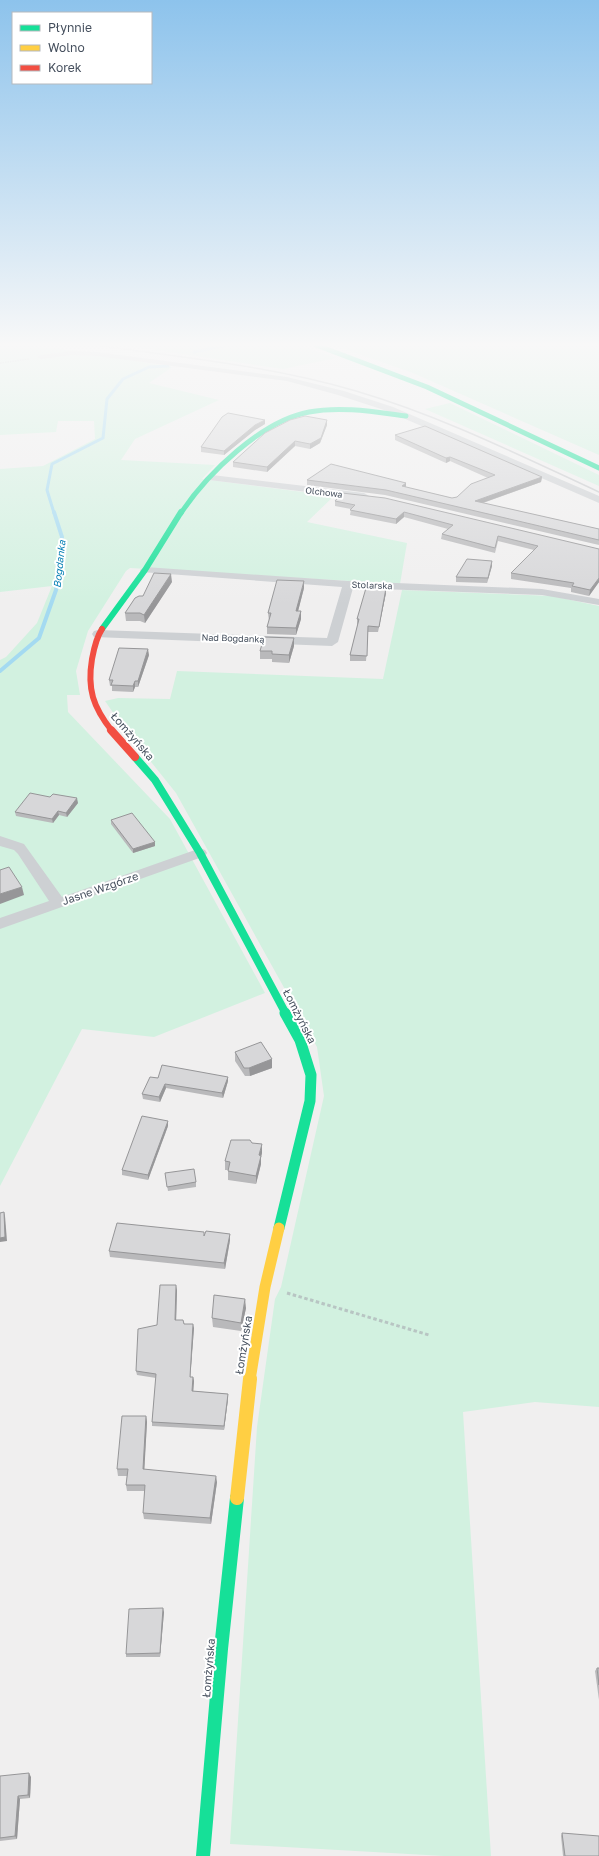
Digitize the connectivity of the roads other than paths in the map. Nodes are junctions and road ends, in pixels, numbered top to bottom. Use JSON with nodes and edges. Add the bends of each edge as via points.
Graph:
{"nodes":[{"id":1,"x":264,"y":432,"type":"edge"},
{"id":2,"x":442,"y":432,"type":"edge"},
{"id":3,"x":522,"y":432,"type":"edge"},
{"id":4,"x":599,"y":468,"type":"edge"},
{"id":5,"x":212,"y":478,"type":"junction"},
{"id":6,"x":372,"y":498,"type":"edge"},
{"id":7,"x":599,"y":500,"type":"edge"},
{"id":8,"x":145,"y":570,"type":"junction"},
{"id":9,"x":348,"y":584,"type":"junction"},
{"id":10,"x":599,"y":602,"type":"edge"},
{"id":11,"x":98,"y":634,"type":"junction"},
{"id":12,"x":0,"y":841,"type":"edge"},
{"id":13,"x":200,"y":853,"type":"junction"},
{"id":14,"x":58,"y":903,"type":"junction"},
{"id":15,"x":0,"y":924,"type":"edge"},
{"id":16,"x":203,"y":1856,"type":"edge"}],
"edges":[{"from":1,"to":5,"type":"street","name":"Łomżyńska","via":[[232,457]]},
{"from":2,"to":7,"type":"street"},
{"from":3,"to":4,"type":"street"},
{"from":5,"to":6,"type":"street","name":"Olchowa"},
{"from":5,"to":8,"type":"street","name":"Łomżyńska","via":[[191,499]]},
{"from":8,"to":9,"type":"street","name":"Stolarska"},
{"from":8,"to":11,"type":"street","name":"Łomżyńska"},
{"from":9,"to":10,"type":"street","name":"Stolarska","via":[[542,592]]},
{"from":9,"to":11,"type":"street","name":"Nad Bogdanką","via":[[332,642]]},
{"from":11,"to":13,"type":"street","name":"Łomżyńska","via":[[89,669],[90,690],[98,714],[156,780]]},
{"from":12,"to":14,"type":"street","via":[[19,847],[23,851]]},
{"from":13,"to":14,"type":"street","name":"Jasne Wzgórze"},
{"from":13,"to":16,"type":"street","name":"Łomżyńska","via":[[290,1020],[304,1050],[311,1075],[310,1101],[265,1287],[250,1379],[221,1649]]},
{"from":14,"to":15,"type":"street","name":"Jasne Wzgórze"}]}
